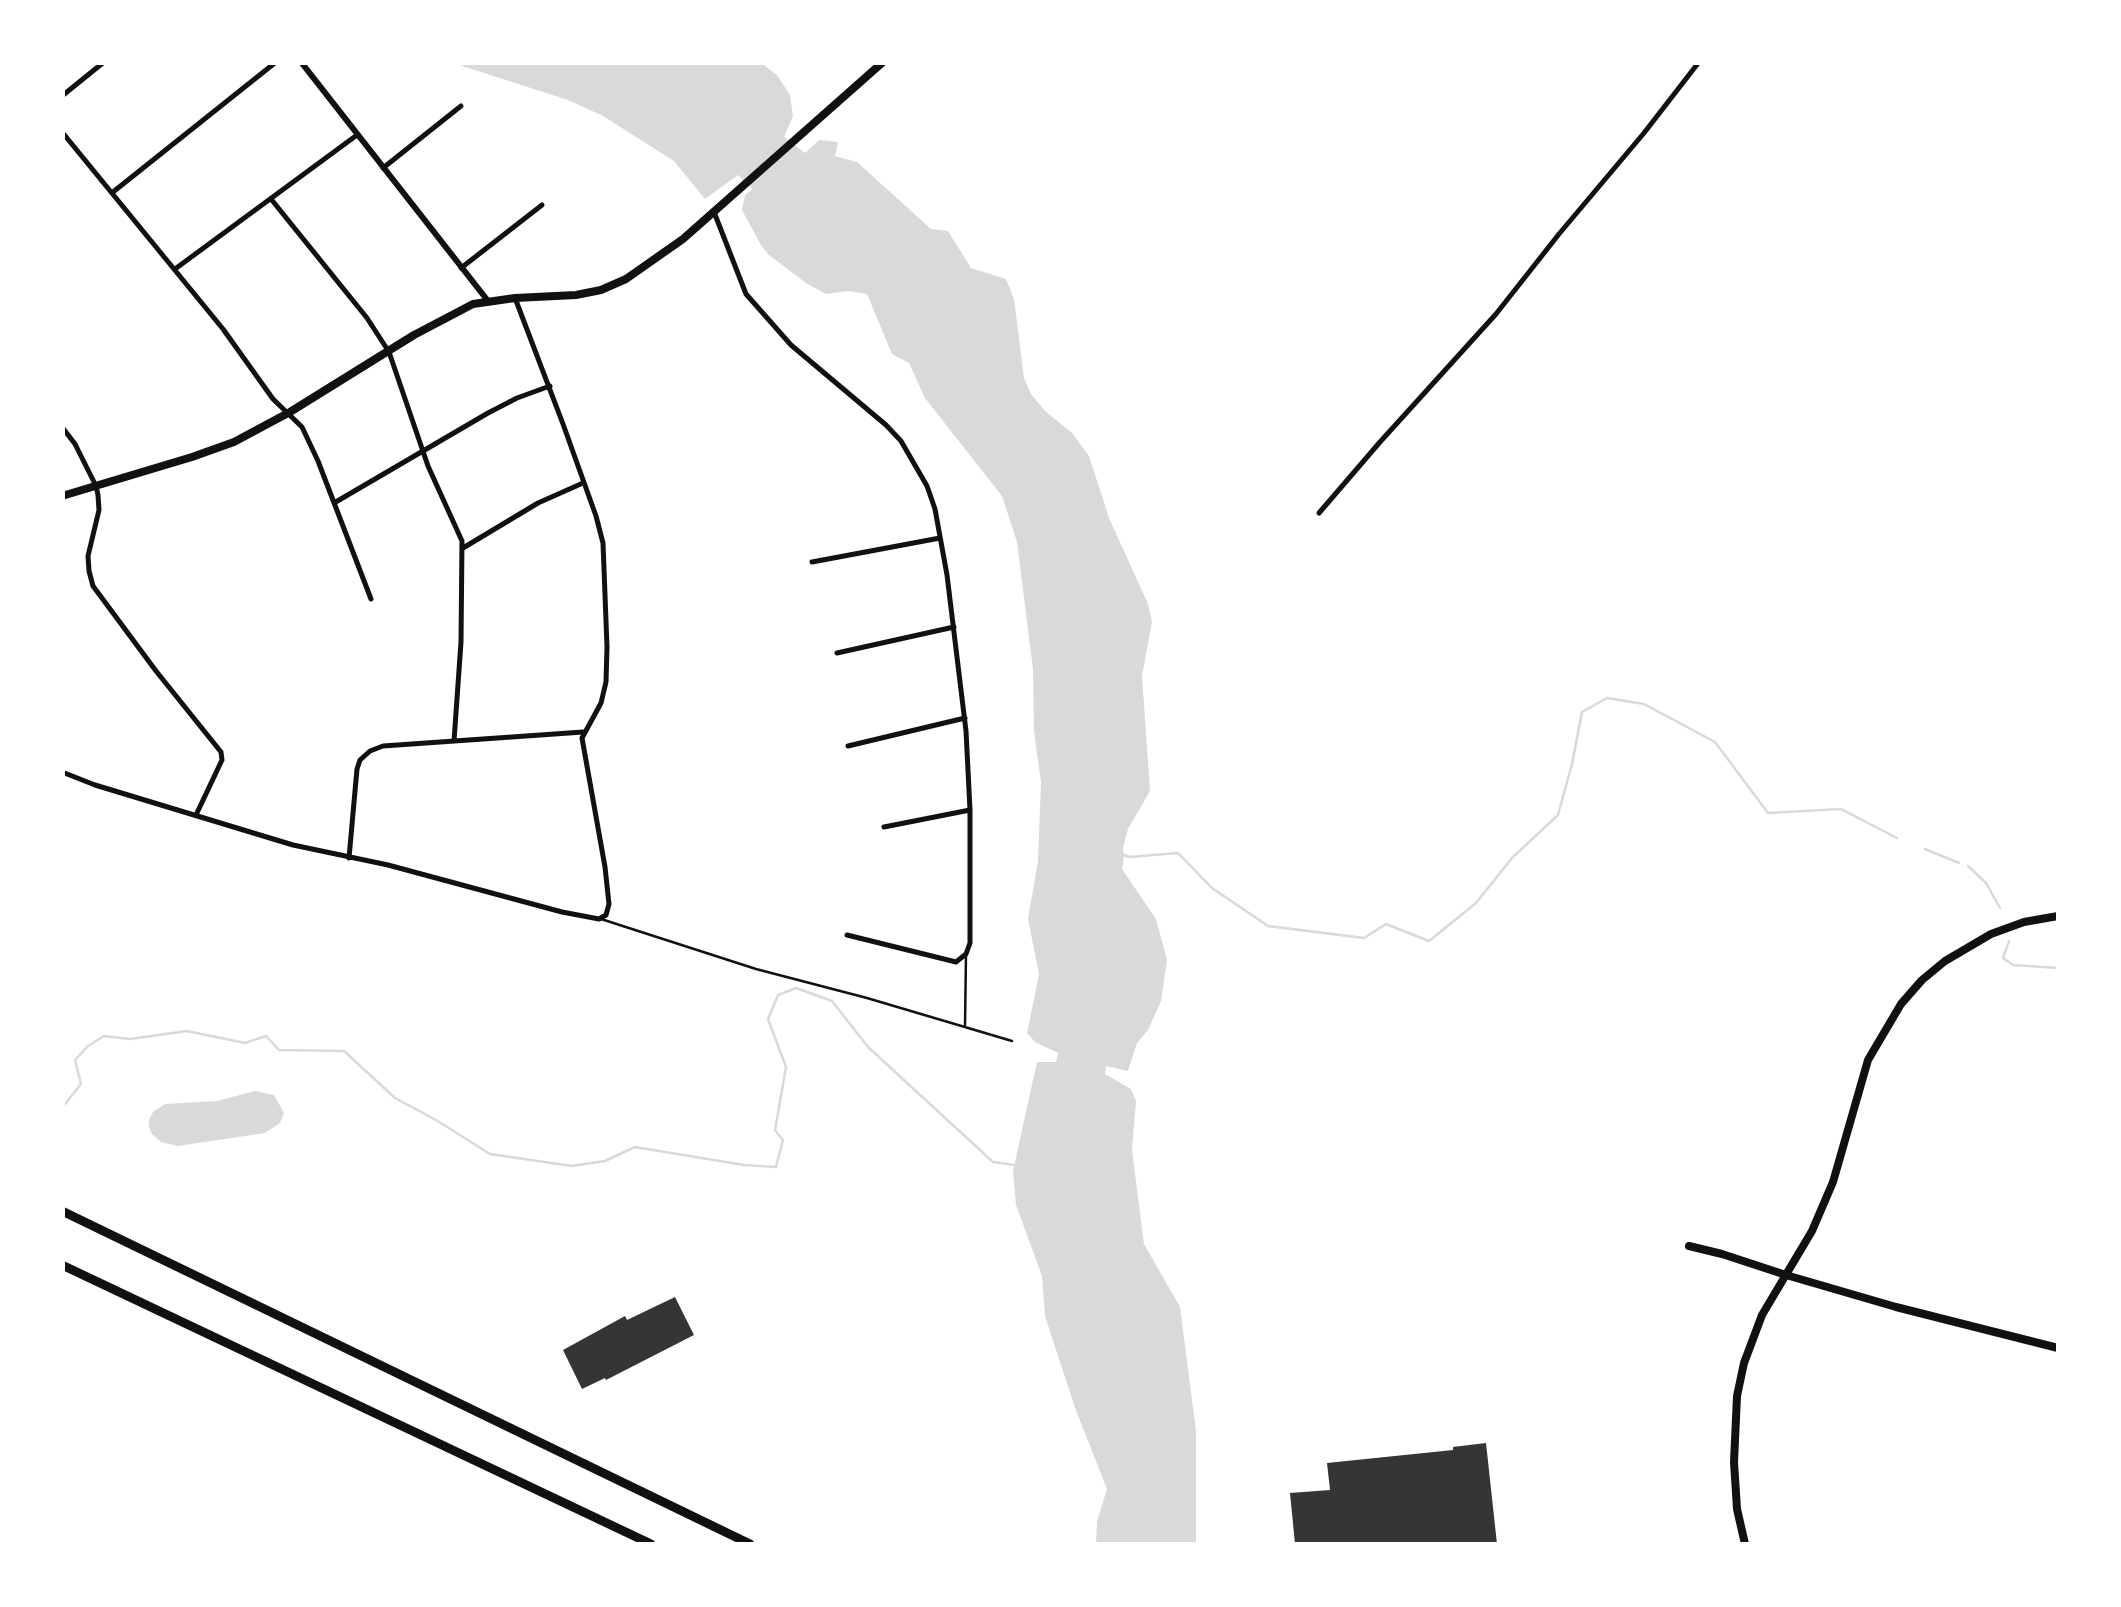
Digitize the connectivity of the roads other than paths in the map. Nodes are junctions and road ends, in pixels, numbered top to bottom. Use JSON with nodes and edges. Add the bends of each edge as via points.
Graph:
{"nodes":[{"id":1,"x":104,"y":62,"type":"edge"},
{"id":2,"x":276,"y":62,"type":"edge"},
{"id":3,"x":302,"y":62,"type":"edge"},
{"id":4,"x":884,"y":62,"type":"edge"},
{"id":5,"x":1698,"y":62,"type":"edge"},
{"id":6,"x":62,"y":96,"type":"edge"},
{"id":7,"x":461,"y":106,"type":"dead end"},
{"id":8,"x":62,"y":132,"type":"edge"},
{"id":9,"x":357,"y":135,"type":"junction"},
{"id":10,"x":383,"y":168,"type":"junction"},
{"id":11,"x":112,"y":192,"type":"junction"},
{"id":12,"x":271,"y":199,"type":"junction"},
{"id":13,"x":542,"y":206,"type":"dead end"},
{"id":14,"x":714,"y":212,"type":"junction"},
{"id":15,"x":461,"y":268,"type":"junction"},
{"id":16,"x":175,"y":269,"type":"junction"},
{"id":17,"x":515,"y":298,"type":"junction"},
{"id":18,"x":488,"y":301,"type":"junction"},
{"id":19,"x":389,"y":352,"type":"junction"},
{"id":20,"x":550,"y":386,"type":"junction"},
{"id":21,"x":290,"y":412,"type":"junction"},
{"id":22,"x":62,"y":426,"type":"edge"},
{"id":23,"x":423,"y":453,"type":"junction"},
{"id":24,"x":584,"y":483,"type":"junction"},
{"id":25,"x":96,"y":486,"type":"junction"},
{"id":26,"x":62,"y":496,"type":"edge"},
{"id":27,"x":334,"y":503,"type":"junction"},
{"id":28,"x":1319,"y":514,"type":"dead end"},
{"id":29,"x":940,"y":538,"type":"junction"},
{"id":30,"x":463,"y":548,"type":"junction"},
{"id":31,"x":812,"y":562,"type":"dead end"},
{"id":32,"x":371,"y":599,"type":"dead end"},
{"id":33,"x":954,"y":627,"type":"junction"},
{"id":34,"x":837,"y":653,"type":"dead end"},
{"id":35,"x":965,"y":718,"type":"junction"},
{"id":36,"x":584,"y":732,"type":"junction"},
{"id":37,"x":454,"y":741,"type":"junction"},
{"id":38,"x":848,"y":746,"type":"dead end"},
{"id":39,"x":62,"y":772,"type":"edge"},
{"id":40,"x":970,"y":810,"type":"junction"},
{"id":41,"x":196,"y":815,"type":"junction"},
{"id":42,"x":884,"y":826,"type":"dead end"},
{"id":43,"x":349,"y":858,"type":"junction"},
{"id":44,"x":2058,"y":916,"type":"edge"},
{"id":45,"x":599,"y":919,"type":"junction"},
{"id":46,"x":847,"y":934,"type":"dead end"},
{"id":47,"x":966,"y":954,"type":"junction"},
{"id":48,"x":965,"y":1028,"type":"junction"},
{"id":49,"x":1012,"y":1042,"type":"dead end"},
{"id":50,"x":62,"y":1211,"type":"edge"},
{"id":51,"x":1689,"y":1246,"type":"dead end"},
{"id":52,"x":62,"y":1264,"type":"edge"},
{"id":53,"x":1786,"y":1275,"type":"junction"},
{"id":54,"x":2058,"y":1348,"type":"edge"},
{"id":55,"x":651,"y":1544,"type":"edge"},
{"id":56,"x":750,"y":1544,"type":"edge"},
{"id":57,"x":1744,"y":1544,"type":"edge"}],
"edges":[{"from":1,"to":6,"type":"street"},
{"from":2,"to":11,"type":"street"},
{"from":3,"to":9,"type":"street"},
{"from":4,"to":14,"type":"main road"},
{"from":5,"to":28,"type":"street","via":[[1496,314]]},
{"from":7,"to":10,"type":"street"},
{"from":8,"to":11,"type":"street"},
{"from":9,"to":10,"type":"street"},
{"from":9,"to":12,"type":"street"},
{"from":10,"to":15,"type":"street"},
{"from":11,"to":16,"type":"street"},
{"from":12,"to":16,"type":"street"},
{"from":12,"to":19,"type":"street"},
{"from":13,"to":15,"type":"street"},
{"from":14,"to":17,"type":"main road","via":[[613,286],[576,296]]},
{"from":14,"to":29,"type":"street","via":[[753,302],[791,345],[901,440],[927,486]]},
{"from":15,"to":18,"type":"street"},
{"from":16,"to":21,"type":"street","via":[[273,399]]},
{"from":17,"to":18,"type":"main road"},
{"from":17,"to":20,"type":"street"},
{"from":18,"to":19,"type":"main road","via":[[459,310]]},
{"from":19,"to":21,"type":"main road"},
{"from":19,"to":23,"type":"street"},
{"from":20,"to":23,"type":"street","via":[[488,413]]},
{"from":20,"to":24,"type":"street"},
{"from":21,"to":25,"type":"main road","via":[[209,452]]},
{"from":21,"to":27,"type":"street"},
{"from":22,"to":25,"type":"street"},
{"from":23,"to":27,"type":"street"},
{"from":23,"to":30,"type":"street"},
{"from":24,"to":30,"type":"street"},
{"from":24,"to":36,"type":"street","via":[[602,543],[607,647],[606,682]]},
{"from":25,"to":26,"type":"main road"},
{"from":25,"to":41,"type":"street","via":[[88,564],[93,586],[222,755]]},
{"from":27,"to":32,"type":"street"},
{"from":29,"to":31,"type":"street"},
{"from":29,"to":33,"type":"street"},
{"from":30,"to":37,"type":"street"},
{"from":33,"to":34,"type":"street"},
{"from":33,"to":35,"type":"street"},
{"from":35,"to":38,"type":"street"},
{"from":35,"to":40,"type":"street"},
{"from":36,"to":37,"type":"street"},
{"from":36,"to":45,"type":"street","via":[[609,904]]},
{"from":37,"to":43,"type":"street","via":[[366,753],[356,774]]},
{"from":39,"to":41,"type":"street"},
{"from":40,"to":42,"type":"street"},
{"from":40,"to":47,"type":"street"},
{"from":41,"to":43,"type":"street"},
{"from":43,"to":45,"type":"street"},
{"from":44,"to":53,"type":"main road","via":[[2024,922],[1961,949],[1901,1004],[1868,1060],[1833,1182]]},
{"from":45,"to":48,"type":"lane"},
{"from":46,"to":47,"type":"street","via":[[956,962]]},
{"from":47,"to":48,"type":"lane"},
{"from":48,"to":49,"type":"lane"},
{"from":50,"to":56,"type":"highway"},
{"from":51,"to":53,"type":"main road"},
{"from":52,"to":55,"type":"highway"},
{"from":53,"to":54,"type":"main road"},
{"from":53,"to":57,"type":"main road","via":[[1756,1329],[1738,1396],[1734,1482]]}]}
